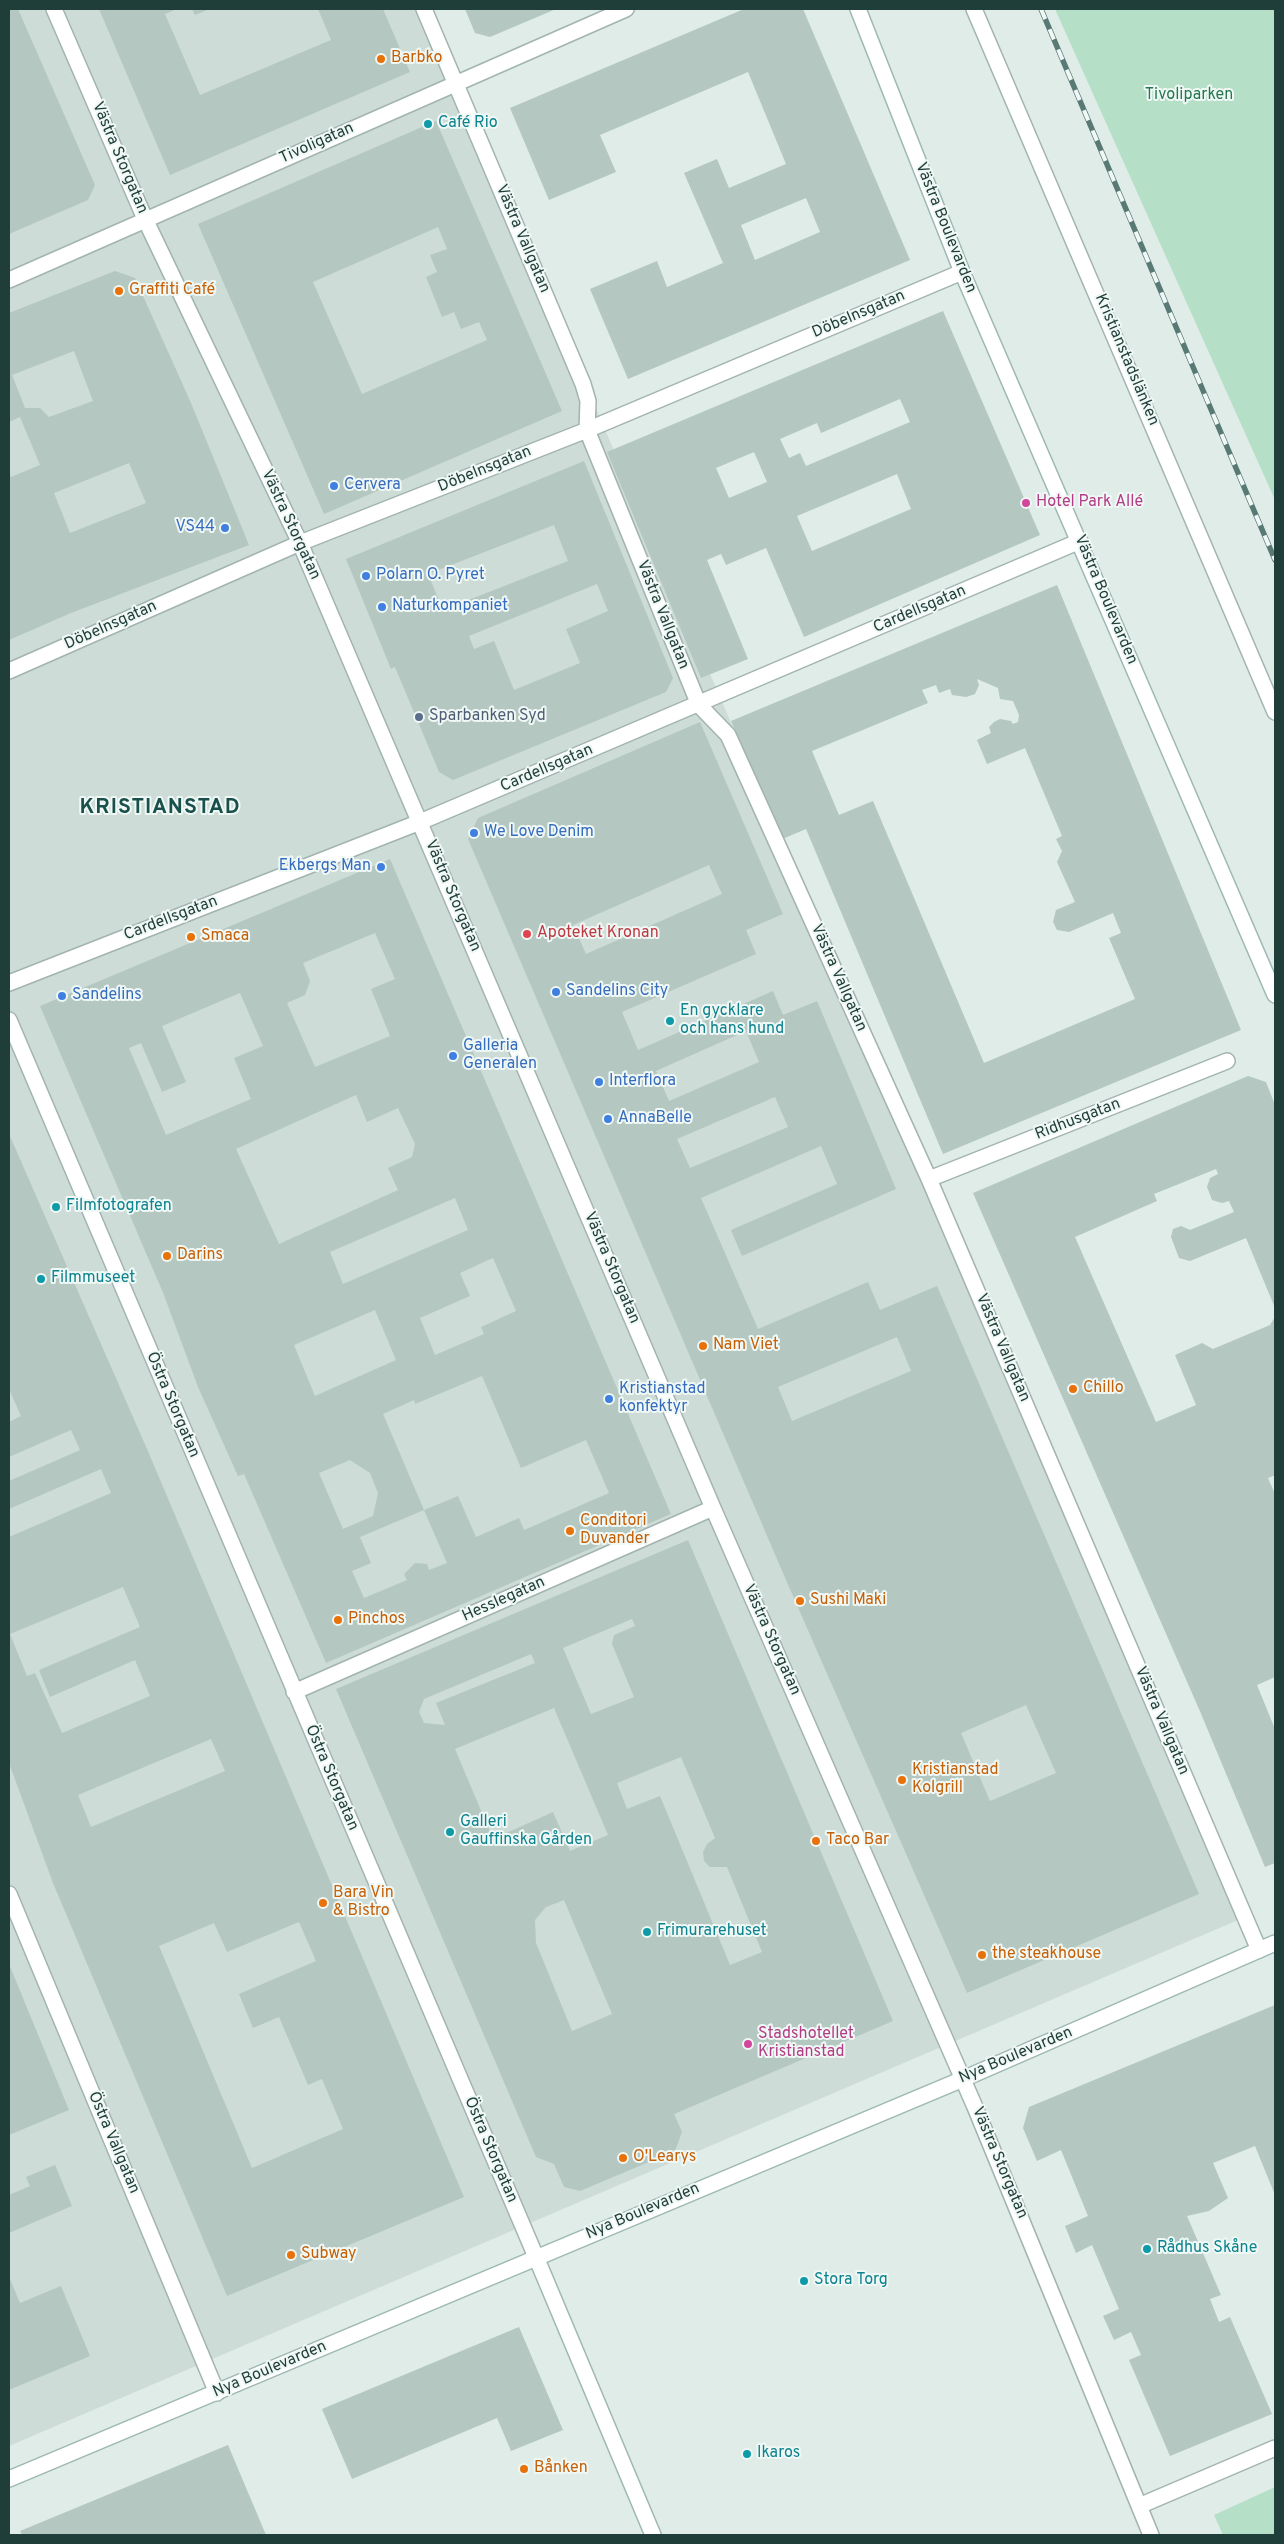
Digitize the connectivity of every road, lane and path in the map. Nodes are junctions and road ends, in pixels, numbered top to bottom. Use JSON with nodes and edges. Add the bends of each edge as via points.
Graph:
{"nodes":[{"id":1,"x":54,"y":9,"type":"edge"},
{"id":2,"x":424,"y":9,"type":"edge"},
{"id":3,"x":626,"y":9,"type":"edge"},
{"id":4,"x":858,"y":9,"type":"edge"},
{"id":5,"x":974,"y":9,"type":"edge"},
{"id":6,"x":456,"y":83,"type":"junction"},
{"id":7,"x":145,"y":219,"type":"junction"},
{"id":8,"x":962,"y":272,"type":"junction"},
{"id":9,"x":9,"y":280,"type":"edge"},
{"id":10,"x":587,"y":430,"type":"junction"},
{"id":11,"x":1080,"y":541,"type":"junction"},
{"id":12,"x":300,"y":543,"type":"junction"},
{"id":13,"x":9,"y":671,"type":"edge"},
{"id":14,"x":699,"y":705,"type":"junction"},
{"id":15,"x":1275,"y":712,"type":"edge"},
{"id":16,"x":420,"y":822,"type":"junction"},
{"id":17,"x":9,"y":983,"type":"edge"},
{"id":18,"x":1275,"y":995,"type":"edge"},
{"id":19,"x":9,"y":1020,"type":"edge"},
{"id":20,"x":1227,"y":1062,"type":"dead end"},
{"id":21,"x":929,"y":1179,"type":"junction"},
{"id":22,"x":713,"y":1508,"type":"junction"},
{"id":23,"x":294,"y":1692,"type":"junction"},
{"id":24,"x":9,"y":1894,"type":"edge"},
{"id":25,"x":1275,"y":1943,"type":"edge"},
{"id":26,"x":1259,"y":1950,"type":"junction"},
{"id":27,"x":963,"y":2079,"type":"junction"},
{"id":28,"x":536,"y":2257,"type":"junction"},
{"id":29,"x":217,"y":2393,"type":"junction"},
{"id":30,"x":1275,"y":2448,"type":"edge"},
{"id":31,"x":9,"y":2479,"type":"edge"},
{"id":32,"x":1139,"y":2506,"type":"junction"},
{"id":33,"x":653,"y":2535,"type":"edge"},
{"id":34,"x":1151,"y":2535,"type":"edge"}],
"edges":[{"from":1,"to":7,"type":"street","name":"Västra Storgatan"},
{"from":2,"to":6,"type":"street","name":"Västra Vallgatan"},
{"from":3,"to":6,"type":"street","name":"Tivoligatan"},
{"from":4,"to":8,"type":"street","name":"Västra Boulevarden"},
{"from":5,"to":15,"type":"street","name":"Kristianstadslänken"},
{"from":6,"to":7,"type":"street","name":"Tivoligatan"},
{"from":6,"to":10,"type":"street","name":"Västra Vallgatan","via":[[583,384],[588,400]]},
{"from":7,"to":9,"type":"street","name":"Tivoligatan"},
{"from":7,"to":12,"type":"street","name":"Västra Storgatan"},
{"from":8,"to":10,"type":"street","name":"Döbelnsgatan"},
{"from":8,"to":11,"type":"street","name":"Västra Boulevarden"},
{"from":10,"to":12,"type":"street","name":"Döbelnsgatan"},
{"from":10,"to":14,"type":"street","name":"Västra Vallgatan"},
{"from":11,"to":14,"type":"street","name":"Cardellsgatan"},
{"from":11,"to":18,"type":"street","name":"Västra Boulevarden"},
{"from":12,"to":13,"type":"street","name":"Döbelnsgatan"},
{"from":12,"to":16,"type":"street","name":"Västra Storgatan"},
{"from":14,"to":16,"type":"street","name":"Cardellsgatan"},
{"from":14,"to":21,"type":"street","name":"Västra Vallgatan","via":[[728,735]]},
{"from":16,"to":17,"type":"street","name":"Cardellsgatan"},
{"from":16,"to":22,"type":"street","name":"Västra Storgatan"},
{"from":19,"to":23,"type":"street","name":"Östra Storgatan"},
{"from":20,"to":21,"type":"street","name":"Ridhusgatan"},
{"from":21,"to":26,"type":"street","name":"Västra Vallgatan"},
{"from":22,"to":23,"type":"street","name":"Hesslegatan"},
{"from":22,"to":27,"type":"street","name":"Västra Storgatan"},
{"from":23,"to":28,"type":"street","name":"Östra Storgatan"},
{"from":24,"to":29,"type":"street","name":"Östra Vallgatan"},
{"from":25,"to":26,"type":"street","name":"Nya Boulevarden"},
{"from":26,"to":27,"type":"street","name":"Nya Boulevarden"},
{"from":27,"to":28,"type":"street","name":"Nya Boulevarden"},
{"from":27,"to":32,"type":"street","name":"Västra Storgatan"},
{"from":28,"to":29,"type":"street","name":"Nya Boulevarden"},
{"from":28,"to":33,"type":"street","name":"Östra Storgatan"},
{"from":29,"to":31,"type":"street","name":"Nya Boulevarden"},
{"from":30,"to":32,"type":"street"},
{"from":32,"to":34,"type":"street","name":"Västra Storgatan"}]}
